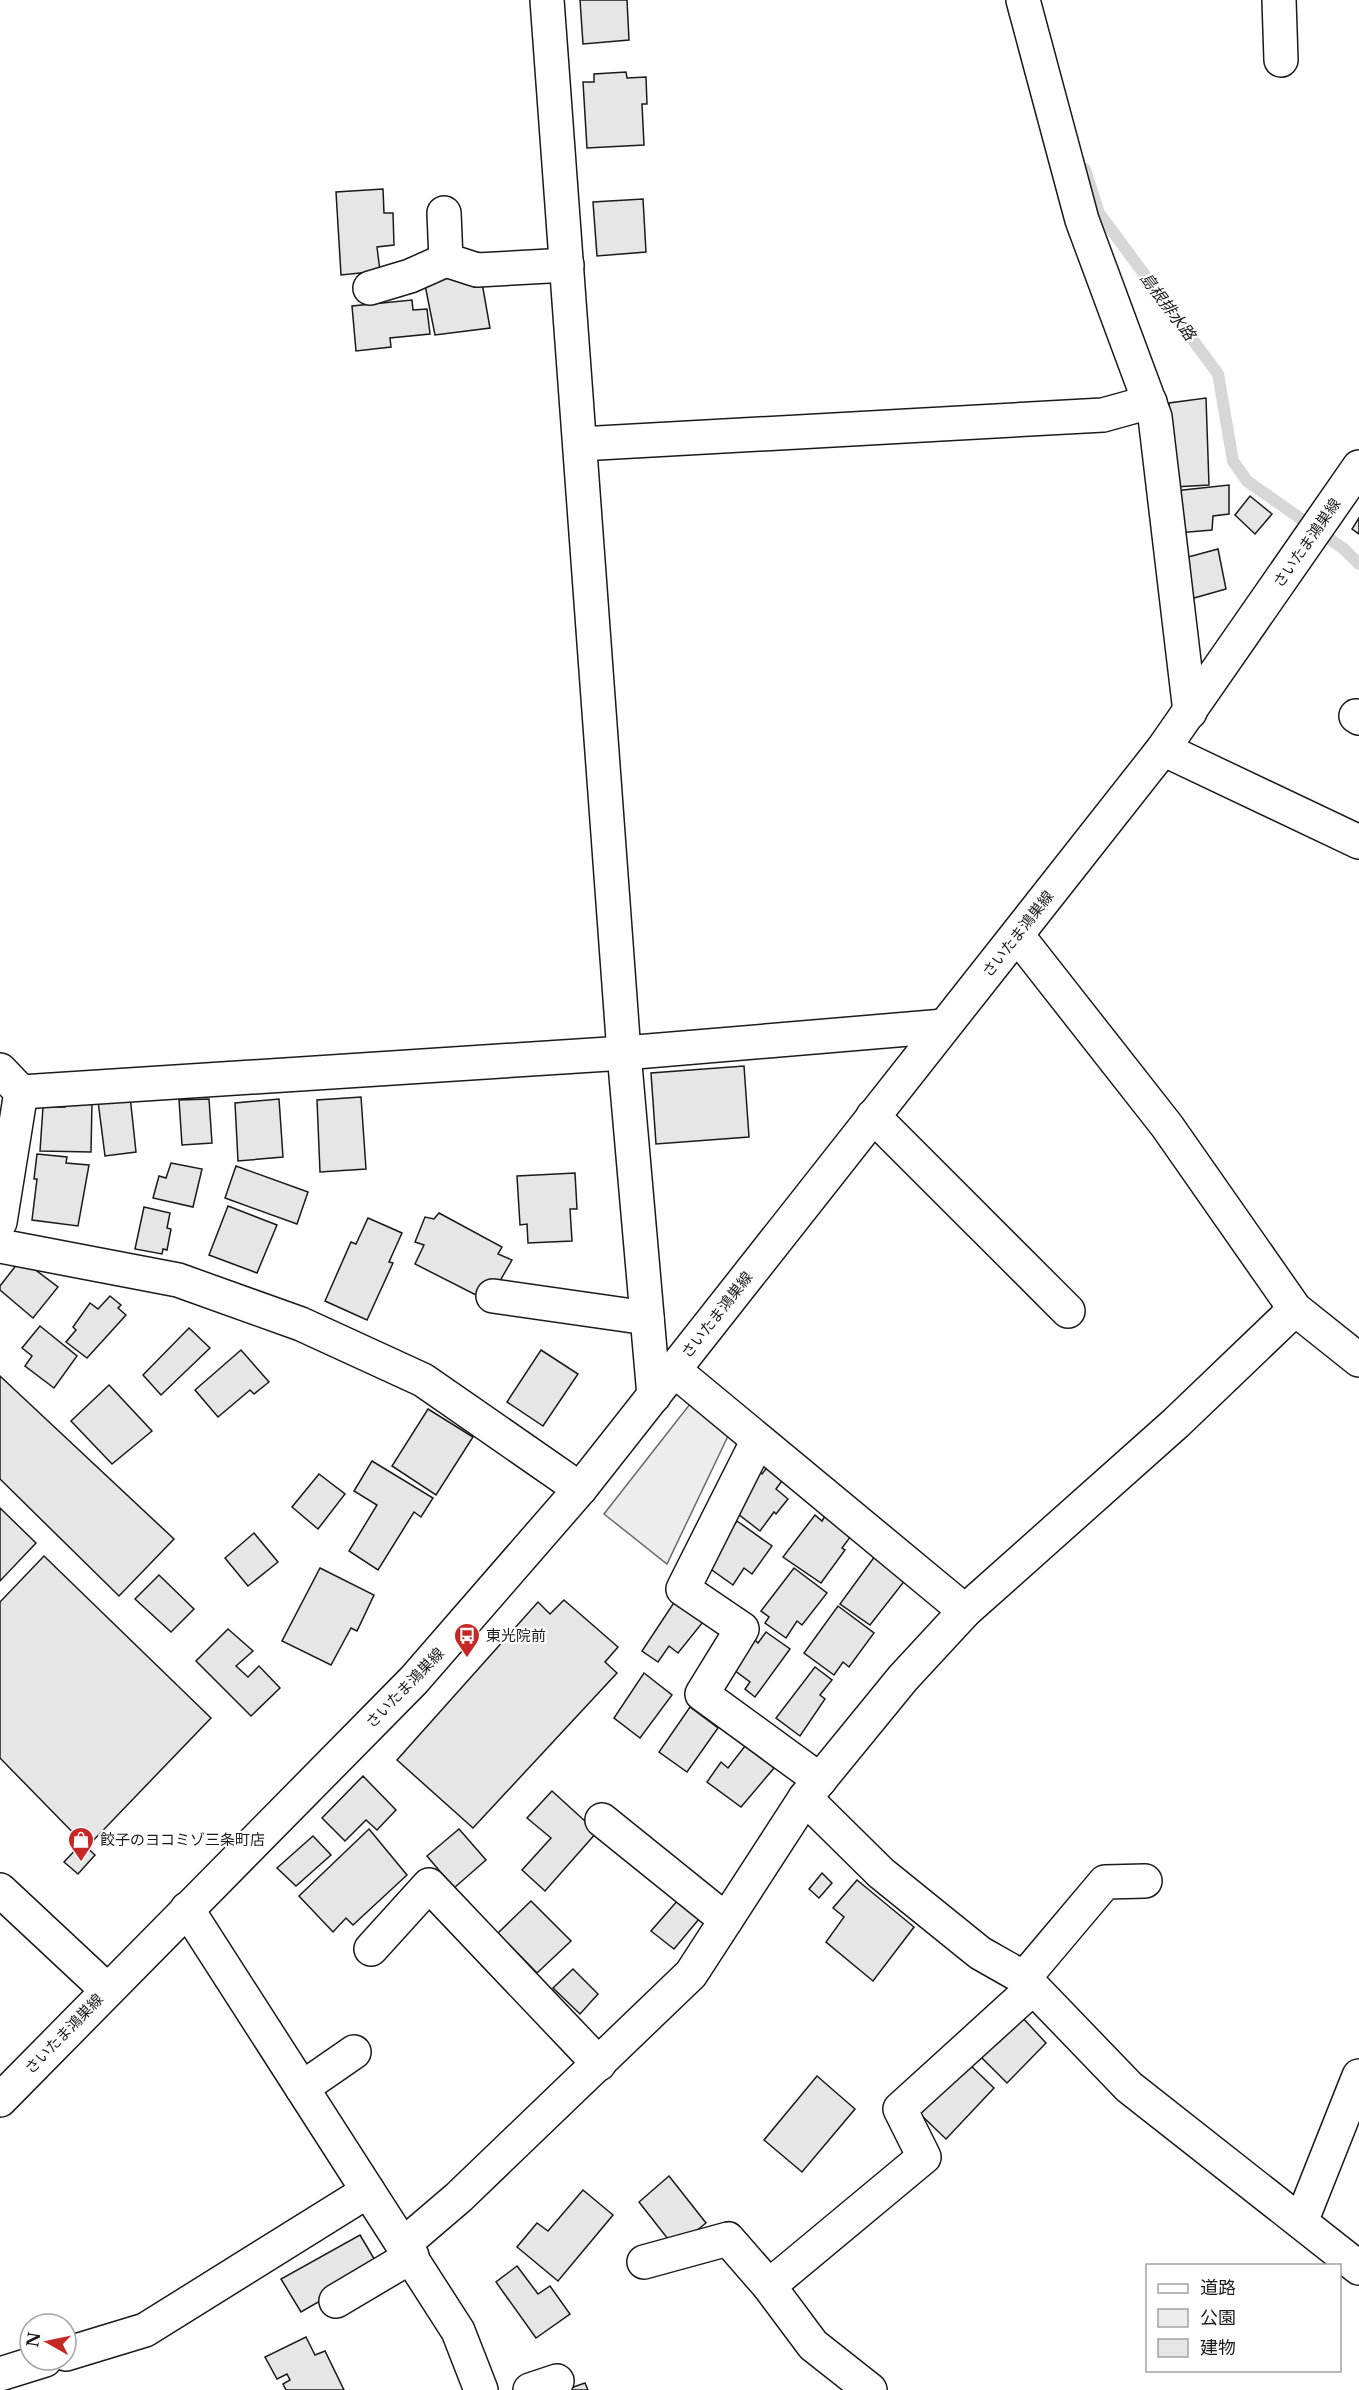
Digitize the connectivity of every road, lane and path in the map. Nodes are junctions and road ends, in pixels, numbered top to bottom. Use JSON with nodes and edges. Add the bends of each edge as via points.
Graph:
{"nodes":[{"id":1,"x":547,"y":0,"type":"edge"},
{"id":2,"x":1023,"y":0,"type":"edge"},
{"id":3,"x":1279,"y":0,"type":"edge"},
{"id":4,"x":1281,"y":60,"type":"dead end"},
{"id":5,"x":444,"y":213,"type":"dead end"},
{"id":6,"x":446,"y":260,"type":"junction"},
{"id":7,"x":567,"y":265,"type":"junction"},
{"id":8,"x":370,"y":288,"type":"dead end"},
{"id":9,"x":1150,"y":402,"type":"junction"},
{"id":10,"x":580,"y":444,"type":"junction"},
{"id":11,"x":1358,"y":470,"type":"edge"},
{"id":12,"x":1190,"y":712,"type":"junction"},
{"id":13,"x":1163,"y":749,"type":"junction"},
{"id":14,"x":1355,"y":831,"type":"edge"},
{"id":15,"x":1017,"y":935,"type":"junction"},
{"id":16,"x":944,"y":1026,"type":"junction"},
{"id":17,"x":624,"y":1053,"type":"junction"},
{"id":18,"x":11,"y":1081,"type":"edge"},
{"id":19,"x":873,"y":1116,"type":"junction"},
{"id":20,"x":0,"y":1222,"type":"edge"},
{"id":21,"x":0,"y":1246,"type":"edge"},
{"id":22,"x":493,"y":1296,"type":"dead end"},
{"id":23,"x":1295,"y":1309,"type":"junction"},
{"id":24,"x":1068,"y":1311,"type":"dead end"},
{"id":25,"x":647,"y":1318,"type":"junction"},
{"id":26,"x":1359,"y":1360,"type":"edge"},
{"id":27,"x":674,"y":1370,"type":"junction"},
{"id":28,"x":654,"y":1396,"type":"junction"},
{"id":29,"x":758,"y":1440,"type":"junction"},
{"id":30,"x":580,"y":1489,"type":"junction"},
{"id":31,"x":965,"y":1611,"type":"junction"},
{"id":32,"x":813,"y":1789,"type":"junction"},
{"id":33,"x":602,"y":1820,"type":"dead end"},
{"id":34,"x":1145,"y":1881,"type":"dead end"},
{"id":35,"x":0,"y":1890,"type":"edge"},
{"id":36,"x":187,"y":1909,"type":"junction"},
{"id":37,"x":726,"y":1920,"type":"junction"},
{"id":38,"x":371,"y":1949,"type":"dead end"},
{"id":39,"x":1029,"y":1983,"type":"junction"},
{"id":40,"x":107,"y":1990,"type":"junction"},
{"id":41,"x":354,"y":2052,"type":"dead end"},
{"id":42,"x":598,"y":2064,"type":"junction"},
{"id":43,"x":1359,"y":2076,"type":"edge"},
{"id":44,"x":302,"y":2088,"type":"junction"},
{"id":45,"x":0,"y":2100,"type":"edge"},
{"id":46,"x":368,"y":2191,"type":"junction"},
{"id":47,"x":1301,"y":2222,"type":"junction"},
{"id":48,"x":408,"y":2250,"type":"junction"},
{"id":49,"x":644,"y":2262,"type":"dead end"},
{"id":50,"x":1359,"y":2268,"type":"edge"},
{"id":51,"x":769,"y":2286,"type":"junction"},
{"id":52,"x":336,"y":2301,"type":"dead end"},
{"id":53,"x":78,"y":2350,"type":"edge"},
{"id":54,"x":18,"y":2368,"type":"edge"},
{"id":55,"x":0,"y":2374,"type":"edge"},
{"id":56,"x":481,"y":2390,"type":"edge"},
{"id":57,"x":870,"y":2390,"type":"edge"}],
"edges":[{"from":1,"to":7,"type":"street"},
{"from":2,"to":9,"type":"street","via":[[1082,220]]},
{"from":3,"to":4,"type":"street"},
{"from":5,"to":6,"type":"street"},
{"from":6,"to":7,"type":"street","via":[[477,270]]},
{"from":6,"to":8,"type":"street"},
{"from":7,"to":10,"type":"street"},
{"from":9,"to":10,"type":"street","via":[[1103,415]]},
{"from":9,"to":12,"type":"street","via":[[1155,417]]},
{"from":10,"to":17,"type":"street"},
{"from":11,"to":12,"type":"street","name":"さいたま鴻巣線"},
{"from":12,"to":13,"type":"street","name":"さいたま鴻巣線"},
{"from":13,"to":14,"type":"street"},
{"from":13,"to":15,"type":"street","name":"さいたま鴻巣線"},
{"from":15,"to":16,"type":"street","name":"さいたま鴻巣線"},
{"from":15,"to":23,"type":"street","via":[[1167,1126]]},
{"from":16,"to":17,"type":"street"},
{"from":16,"to":19,"type":"street","name":"さいたま鴻巣線"},
{"from":17,"to":18,"type":"street"},
{"from":17,"to":25,"type":"street"},
{"from":18,"to":20,"type":"street"},
{"from":19,"to":24,"type":"street"},
{"from":19,"to":27,"type":"street","name":"さいたま鴻巣線"},
{"from":21,"to":30,"type":"street","via":[[178,1280],[302,1324],[423,1380]]},
{"from":22,"to":25,"type":"street"},
{"from":23,"to":26,"type":"street"},
{"from":23,"to":31,"type":"street","via":[[1176,1423]]},
{"from":25,"to":28,"type":"street"},
{"from":27,"to":28,"type":"street","name":"さいたま鴻巣線"},
{"from":27,"to":29,"type":"street"},
{"from":28,"to":30,"type":"street","name":"さいたま鴻巣線"},
{"from":29,"to":31,"type":"street"},
{"from":29,"to":32,"type":"street","via":[[683,1589],[742,1629],[702,1694]]},
{"from":30,"to":36,"type":"street","name":"さいたま鴻巣線","via":[[414,1680]]},
{"from":31,"to":32,"type":"street","via":[[903,1678]]},
{"from":32,"to":37,"type":"street"},
{"from":32,"to":39,"type":"street","via":[[881,1873],[980,1953]]},
{"from":33,"to":37,"type":"street"},
{"from":34,"to":39,"type":"street","via":[[1105,1882]]},
{"from":35,"to":40,"type":"street"},
{"from":36,"to":40,"type":"street","name":"さいたま鴻巣線"},
{"from":36,"to":44,"type":"street"},
{"from":37,"to":42,"type":"street","via":[[691,1974]]},
{"from":38,"to":42,"type":"street","via":[[429,1885]]},
{"from":39,"to":47,"type":"street","via":[[1129,2087]]},
{"from":39,"to":51,"type":"street","via":[[900,2109],[924,2157]]},
{"from":40,"to":45,"type":"street","name":"さいたま鴻巣線"},
{"from":41,"to":44,"type":"street"},
{"from":42,"to":48,"type":"street"},
{"from":43,"to":47,"type":"street"},
{"from":44,"to":46,"type":"street"},
{"from":46,"to":48,"type":"street"},
{"from":46,"to":53,"type":"street","via":[[145,2330]]},
{"from":47,"to":50,"type":"street"},
{"from":48,"to":52,"type":"street"},
{"from":48,"to":56,"type":"street","via":[[458,2331]]},
{"from":49,"to":51,"type":"street","via":[[728,2240]]},
{"from":51,"to":57,"type":"street","via":[[813,2345]]},
{"from":54,"to":55,"type":"street"}]}
